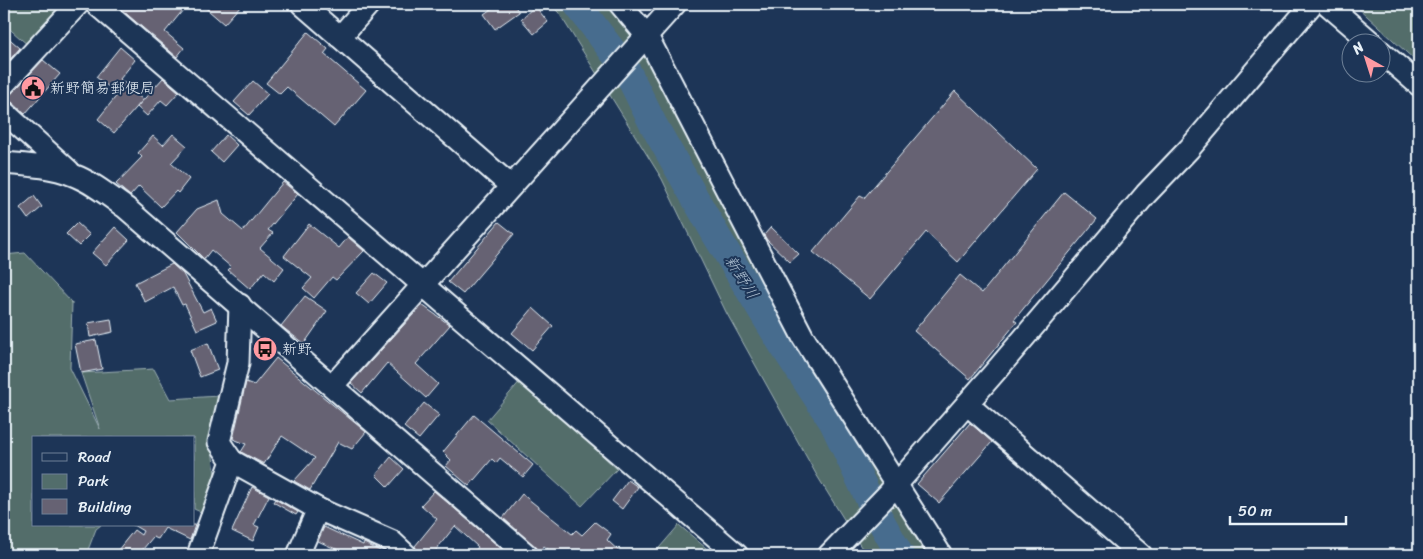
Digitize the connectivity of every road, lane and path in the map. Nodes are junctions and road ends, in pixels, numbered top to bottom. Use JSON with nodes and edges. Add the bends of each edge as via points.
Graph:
{"nodes":[{"id":1,"x":78,"y":4,"type":"edge"},
{"id":2,"x":96,"y":4,"type":"edge"},
{"id":3,"x":302,"y":4,"type":"edge"},
{"id":4,"x":370,"y":4,"type":"edge"},
{"id":5,"x":620,"y":4,"type":"edge"},
{"id":6,"x":675,"y":4,"type":"edge"},
{"id":7,"x":1312,"y":4,"type":"edge"},
{"id":8,"x":1327,"y":4,"type":"edge"},
{"id":9,"x":1359,"y":32,"type":"edge"},
{"id":10,"x":647,"y":36,"type":"junction"},
{"id":11,"x":340,"y":37,"type":"junction"},
{"id":12,"x":1390,"y":58,"type":"edge"},
{"id":13,"x":1415,"y":74,"type":"edge"},
{"id":14,"x":4,"y":84,"type":"edge"},
{"id":15,"x":4,"y":112,"type":"edge"},
{"id":16,"x":4,"y":163,"type":"edge"},
{"id":17,"x":73,"y":174,"type":"junction"},
{"id":18,"x":511,"y":186,"type":"junction"},
{"id":19,"x":424,"y":286,"type":"junction"},
{"id":20,"x":240,"y":305,"type":"junction"},
{"id":21,"x":333,"y":385,"type":"junction"},
{"id":22,"x":967,"y":404,"type":"junction"},
{"id":23,"x":232,"y":461,"type":"junction"},
{"id":24,"x":893,"y":488,"type":"junction"},
{"id":25,"x":318,"y":509,"type":"junction"},
{"id":26,"x":198,"y":555,"type":"edge"},
{"id":27,"x":298,"y":555,"type":"edge"},
{"id":28,"x":406,"y":555,"type":"edge"},
{"id":29,"x":527,"y":555,"type":"edge"},
{"id":30,"x":737,"y":555,"type":"edge"},
{"id":31,"x":829,"y":555,"type":"edge"},
{"id":32,"x":941,"y":555,"type":"edge"},
{"id":33,"x":1141,"y":555,"type":"edge"}],
"edges":[{"from":1,"to":14,"type":"street"},
{"from":2,"to":19,"type":"street"},
{"from":3,"to":11,"type":"street"},
{"from":4,"to":11,"type":"street"},
{"from":5,"to":10,"type":"street"},
{"from":6,"to":10,"type":"street"},
{"from":7,"to":22,"type":"street"},
{"from":8,"to":9,"type":"street"},
{"from":10,"to":18,"type":"street"},
{"from":10,"to":24,"type":"street","via":[[803,338]]},
{"from":11,"to":18,"type":"street"},
{"from":12,"to":13,"type":"street"},
{"from":15,"to":17,"type":"street"},
{"from":16,"to":17,"type":"street"},
{"from":17,"to":20,"type":"street","via":[[126,208]]},
{"from":18,"to":19,"type":"street"},
{"from":19,"to":21,"type":"street"},
{"from":19,"to":30,"type":"street"},
{"from":20,"to":21,"type":"street"},
{"from":20,"to":23,"type":"street","via":[[238,362],[219,442]]},
{"from":21,"to":29,"type":"street"},
{"from":22,"to":24,"type":"street"},
{"from":22,"to":33,"type":"street"},
{"from":23,"to":25,"type":"street"},
{"from":23,"to":26,"type":"street"},
{"from":24,"to":31,"type":"street"},
{"from":24,"to":32,"type":"street"},
{"from":25,"to":27,"type":"street"},
{"from":25,"to":28,"type":"street","via":[[391,541]]}]}
